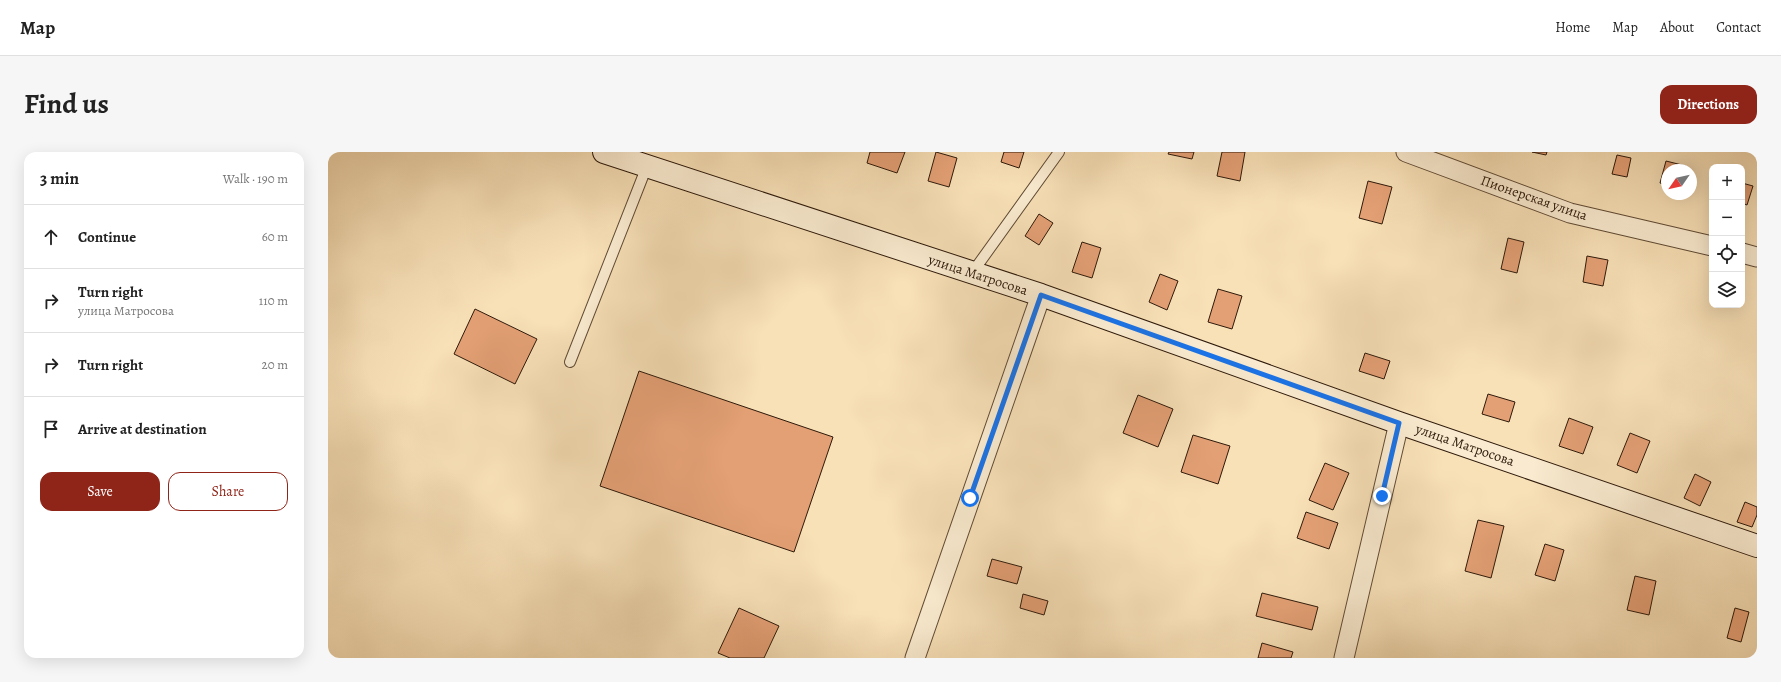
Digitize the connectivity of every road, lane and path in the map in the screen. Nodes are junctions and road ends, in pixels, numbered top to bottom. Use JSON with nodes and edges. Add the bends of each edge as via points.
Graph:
{"nodes":[{"id":1,"x":604,"y":152,"type":"edge"},
{"id":2,"x":1059,"y":152,"type":"edge"},
{"id":3,"x":1406,"y":152,"type":"edge"},
{"id":4,"x":647,"y":166,"type":"junction"},
{"id":5,"x":1709,"y":245,"type":"edge"},
{"id":6,"x":1745,"y":254,"type":"edge"},
{"id":7,"x":1757,"y":257,"type":"edge"},
{"id":8,"x":972,"y":273,"type":"junction"},
{"id":9,"x":1041,"y":295,"type":"junction"},
{"id":10,"x":570,"y":362,"type":"dead end"},
{"id":11,"x":1399,"y":423,"type":"junction"},
{"id":12,"x":1757,"y":546,"type":"edge"},
{"id":13,"x":914,"y":658,"type":"edge"},
{"id":14,"x":1344,"y":658,"type":"edge"}],
"edges":[{"from":1,"to":4,"type":"main road","name":"улица Матросова"},
{"from":2,"to":8,"type":"lane"},
{"from":3,"to":5,"type":"street","name":"Пионерская улица","via":[[1570,213]]},
{"from":4,"to":8,"type":"main road","name":"улица Матросова"},
{"from":4,"to":10,"type":"lane"},
{"from":6,"to":7,"type":"street"},
{"from":8,"to":9,"type":"main road","name":"улица Матросова"},
{"from":9,"to":11,"type":"main road","name":"улица Матросова"},
{"from":9,"to":13,"type":"street"},
{"from":11,"to":12,"type":"main road","name":"улица Матросова"},
{"from":11,"to":14,"type":"street"}]}
